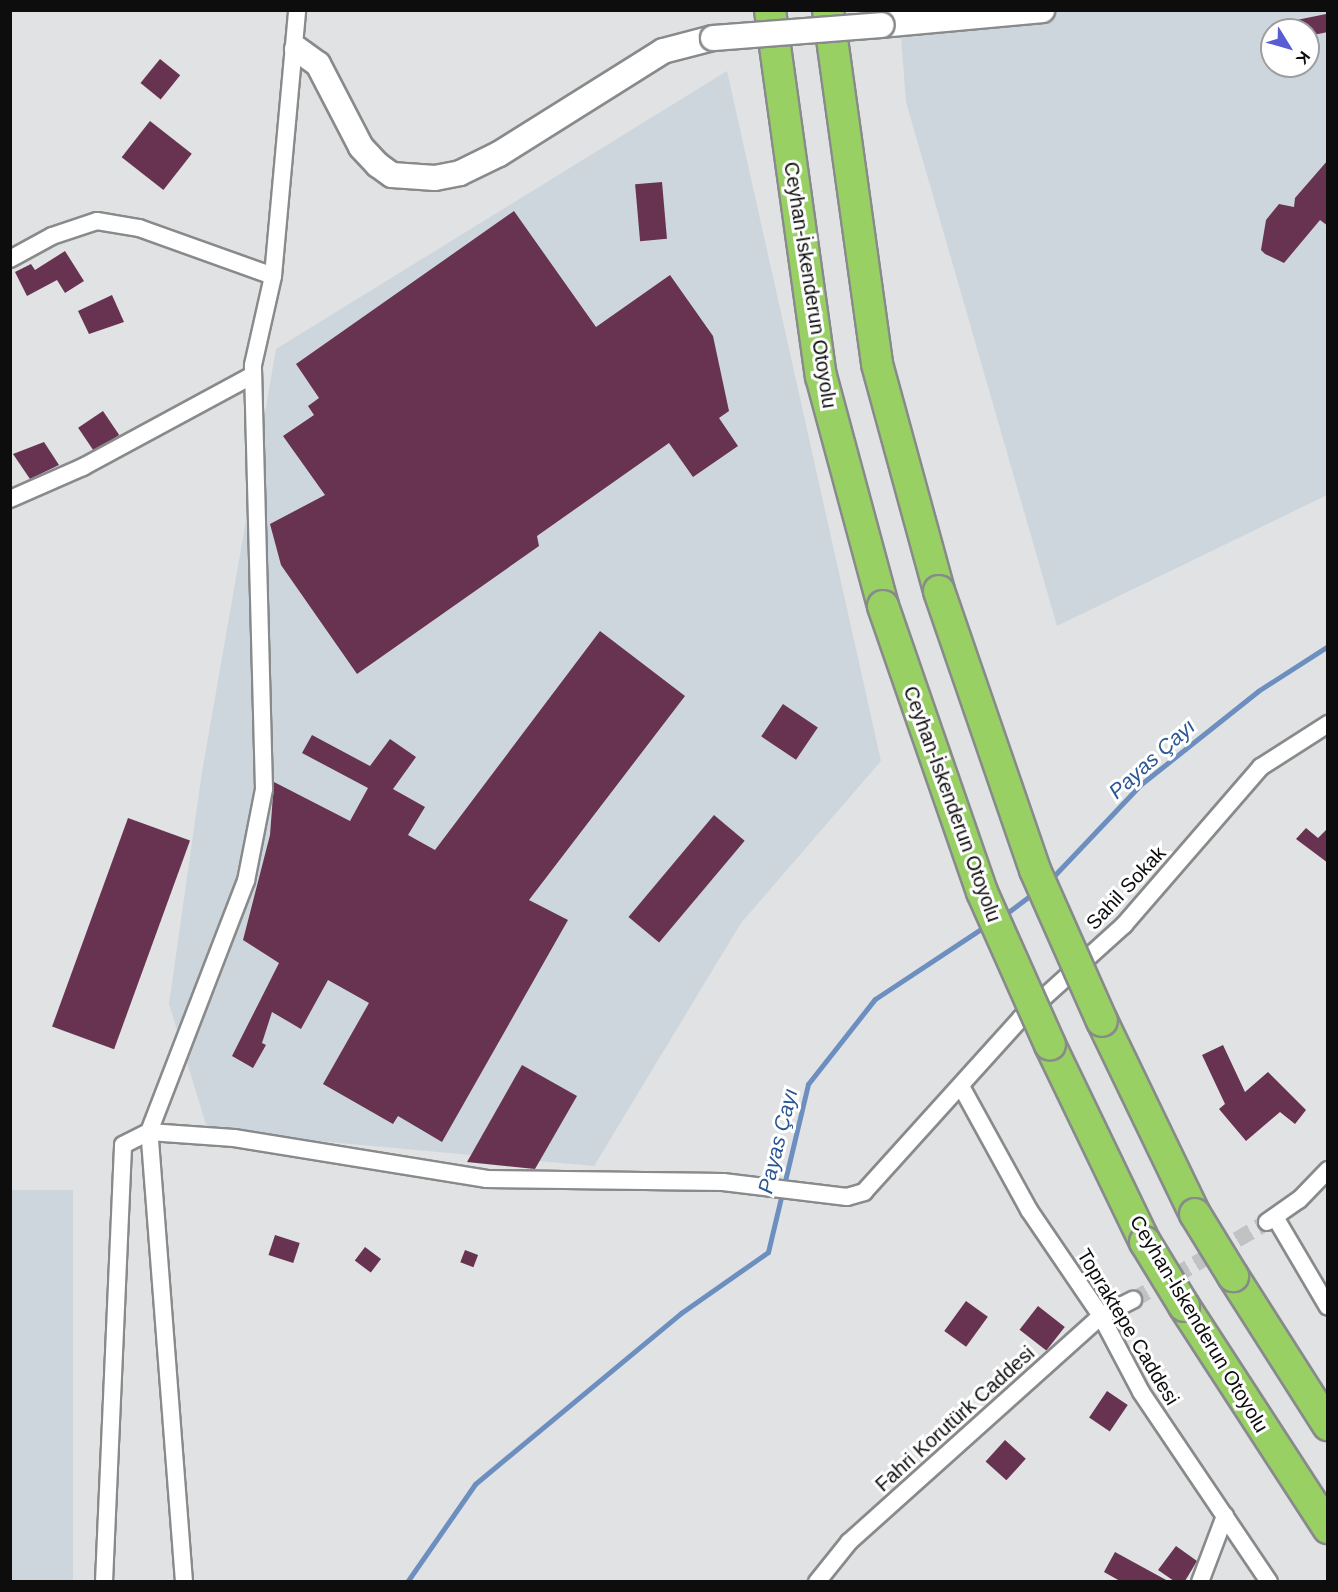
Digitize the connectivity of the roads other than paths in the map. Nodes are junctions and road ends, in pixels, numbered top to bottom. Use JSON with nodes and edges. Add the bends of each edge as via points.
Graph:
{"nodes":[{"id":1,"x":297,"y":10,"type":"edge"},
{"id":2,"x":765,"y":10,"type":"edge"},
{"id":3,"x":770,"y":10,"type":"edge"},
{"id":4,"x":828,"y":10,"type":"edge"},
{"id":5,"x":1042,"y":10,"type":"edge"},
{"id":6,"x":297,"y":49,"type":"junction"},
{"id":7,"x":799,"y":234,"type":"junction"},
{"id":8,"x":10,"y":259,"type":"edge"},
{"id":9,"x":273,"y":276,"type":"junction"},
{"id":10,"x":253,"y":375,"type":"junction"},
{"id":11,"x":10,"y":499,"type":"edge"},
{"id":12,"x":1328,"y":724,"type":"edge"},
{"id":13,"x":962,"y":1088,"type":"junction"},
{"id":14,"x":148,"y":1132,"type":"junction"},
{"id":15,"x":1328,"y":1170,"type":"edge"},
{"id":16,"x":1133,"y":1300,"type":"tunnel mouth"},
{"id":17,"x":1328,"y":1307,"type":"edge"},
{"id":18,"x":1101,"y":1316,"type":"junction"},
{"id":19,"x":1328,"y":1425,"type":"edge"},
{"id":20,"x":1225,"y":1516,"type":"junction"},
{"id":21,"x":1328,"y":1528,"type":"edge"},
{"id":22,"x":104,"y":1581,"type":"edge"},
{"id":23,"x":184,"y":1581,"type":"edge"},
{"id":24,"x":816,"y":1581,"type":"edge"},
{"id":25,"x":1200,"y":1581,"type":"edge"},
{"id":26,"x":1269,"y":1581,"type":"edge"}],
"edges":[{"from":1,"to":6,"type":"street"},
{"from":2,"to":7,"type":"highway"},
{"from":3,"to":7,"type":"highway","name":"Ceyhan-İskenderun Otoyolu"},
{"from":4,"to":19,"type":"highway","bridge":true,"via":[[877,364],[969,688],[1035,870],[1195,1214]]},
{"from":5,"to":6,"type":"street","bridge":true,"via":[[713,38],[663,51],[499,154],[460,173],[435,178],[392,175],[378,165],[361,147],[318,64]]},
{"from":6,"to":9,"type":"street"},
{"from":7,"to":21,"type":"highway","name":"Ceyhan-İskenderun Otoyolu","bridge":true,"via":[[821,376],[883,606],[982,892],[1145,1242]]},
{"from":8,"to":9,"type":"street","via":[[52,236],[97,221],[139,228]]},
{"from":9,"to":10,"type":"street"},
{"from":10,"to":11,"type":"street","via":[[83,467]]},
{"from":10,"to":14,"type":"street","via":[[264,789],[246,881]]},
{"from":12,"to":13,"type":"street","name":"Sahil Sokak","via":[[1261,767],[1124,925],[1021,1018]]},
{"from":13,"to":14,"type":"street","name":"Sahil Sokak","via":[[864,1192],[848,1197],[723,1182],[486,1179],[234,1138]]},
{"from":13,"to":18,"type":"street","name":"Topraktepe Caddesi","via":[[1029,1210]]},
{"from":14,"to":22,"type":"street","via":[[123,1145]]},
{"from":14,"to":23,"type":"street"},
{"from":15,"to":17,"type":"street","via":[[1271,1220]]},
{"from":16,"to":18,"type":"street","name":"Fahri Korutürk Caddesi"},
{"from":18,"to":20,"type":"street","name":"Topraktepe Caddesi","via":[[1141,1392]]},
{"from":18,"to":24,"type":"street","name":"Fahri Korutürk Caddesi","via":[[849,1542]]},
{"from":20,"to":25,"type":"street"},
{"from":20,"to":26,"type":"street","name":"Topraktepe Caddesi"}]}
